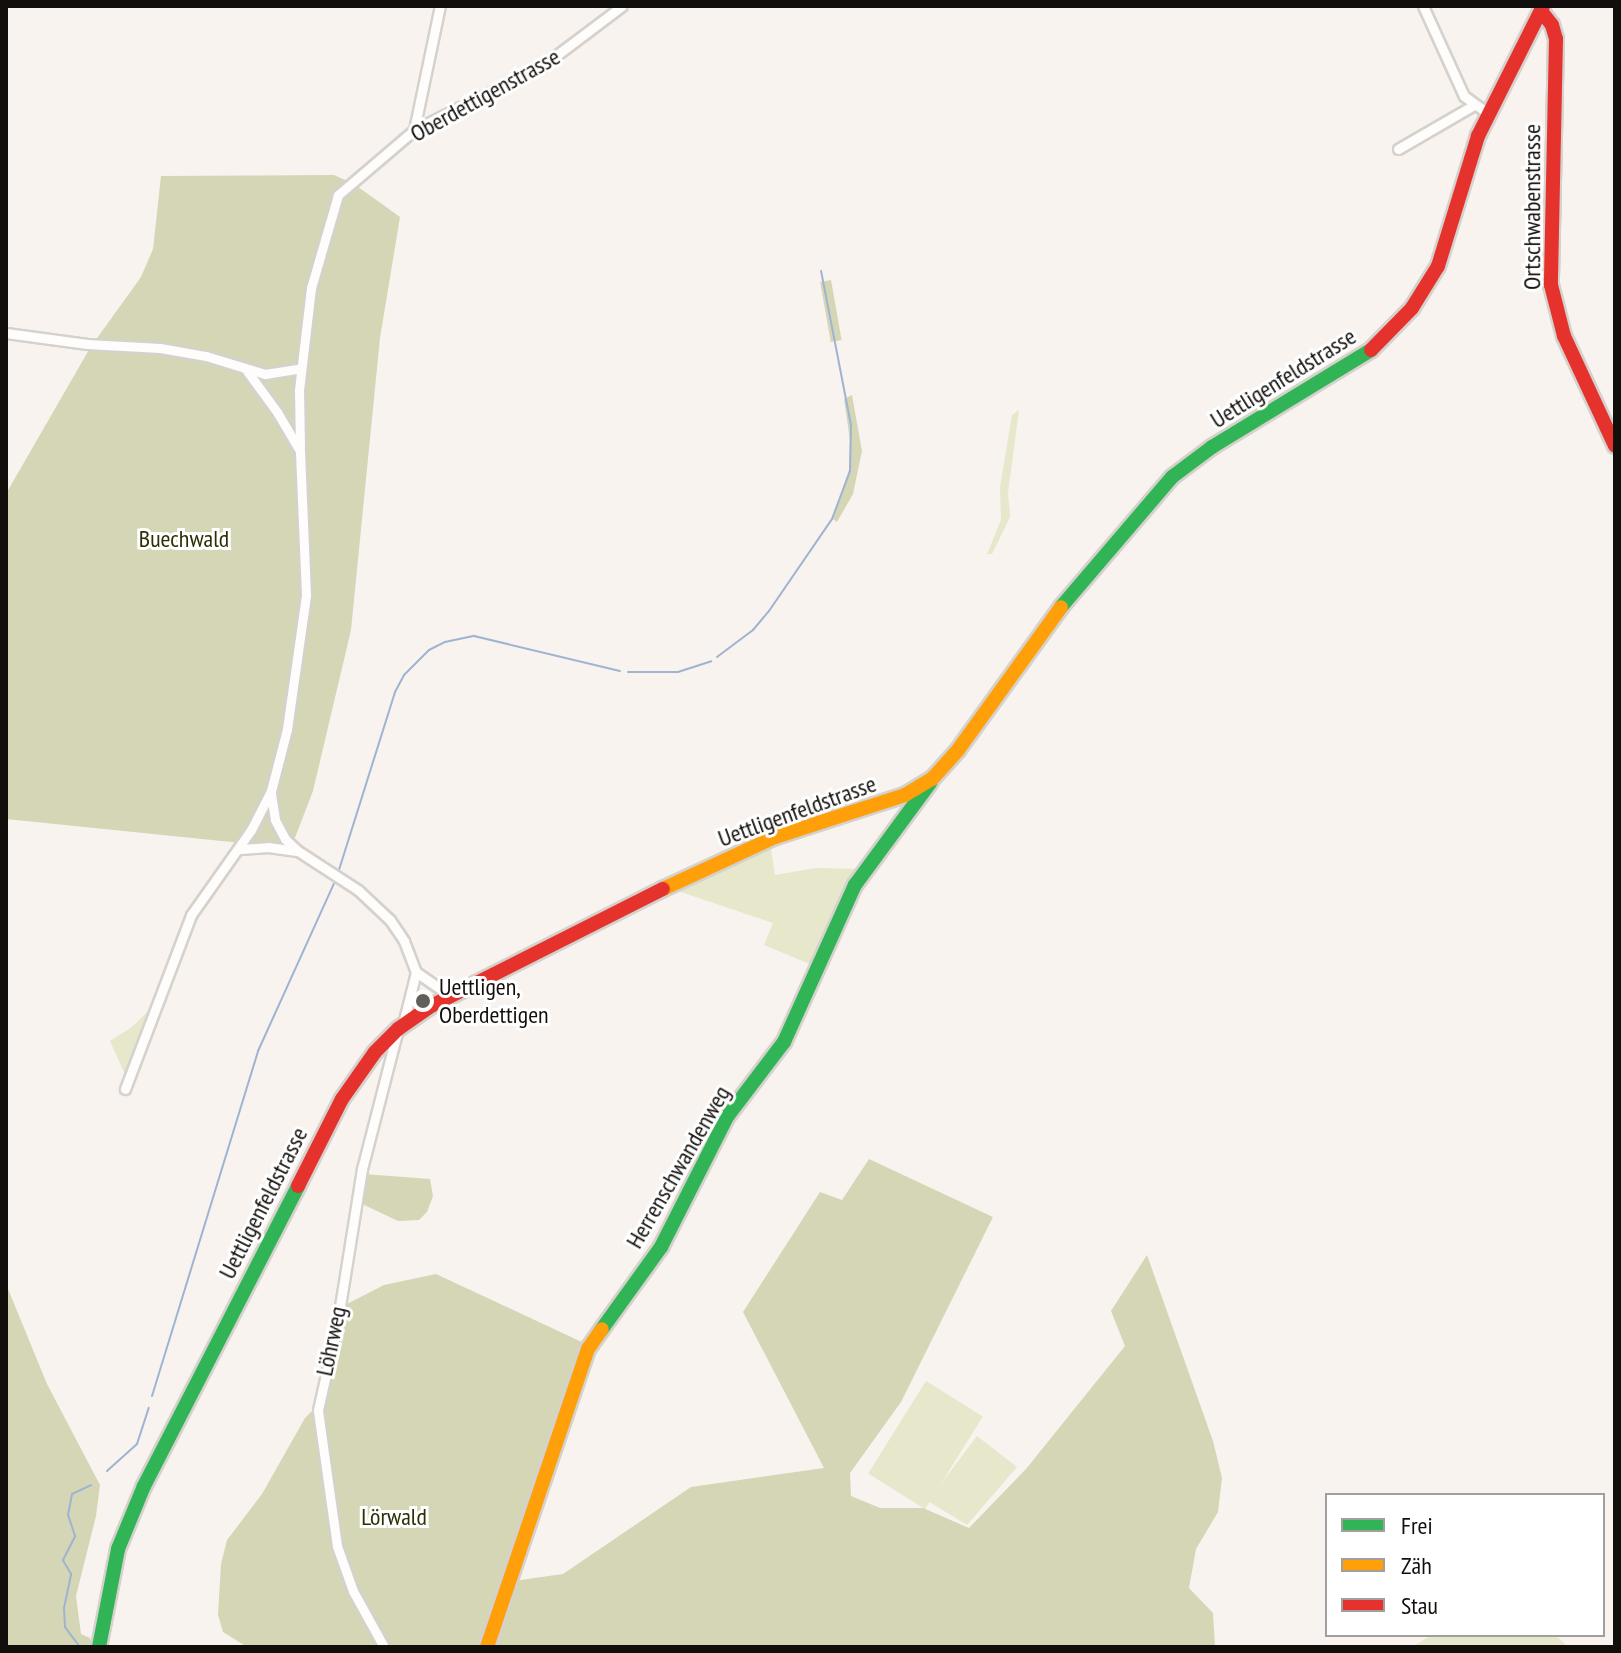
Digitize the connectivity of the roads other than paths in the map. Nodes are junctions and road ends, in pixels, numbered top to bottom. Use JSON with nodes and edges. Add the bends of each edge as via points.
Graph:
{"nodes":[{"id":1,"x":440,"y":6,"type":"edge"},
{"id":2,"x":622,"y":6,"type":"edge"},
{"id":3,"x":1423,"y":6,"type":"edge"},
{"id":4,"x":1542,"y":9,"type":"edge"},
{"id":5,"x":1534,"y":30,"type":"junction"},
{"id":6,"x":1556,"y":52,"type":"junction"},
{"id":7,"x":1474,"y":105,"type":"junction"},
{"id":8,"x":1489,"y":114,"type":"junction"},
{"id":9,"x":414,"y":130,"type":"junction"},
{"id":10,"x":1398,"y":149,"type":"dead end"},
{"id":11,"x":6,"y":333,"type":"edge"},
{"id":12,"x":301,"y":368,"type":"junction"},
{"id":13,"x":247,"y":371,"type":"junction"},
{"id":14,"x":1615,"y":446,"type":"edge"},
{"id":15,"x":300,"y":451,"type":"junction"},
{"id":16,"x":932,"y":779,"type":"junction"},
{"id":17,"x":271,"y":791,"type":"junction"},
{"id":18,"x":898,"y":798,"type":"junction"},
{"id":19,"x":908,"y":814,"type":"junction"},
{"id":20,"x":241,"y":849,"type":"junction"},
{"id":21,"x":298,"y":851,"type":"junction"},
{"id":22,"x":416,"y":972,"type":"junction"},
{"id":23,"x":449,"y":995,"type":"junction"},
{"id":24,"x":400,"y":1027,"type":"junction"},
{"id":25,"x":125,"y":1089,"type":"dead end"},
{"id":26,"x":99,"y":1647,"type":"edge"},
{"id":27,"x":384,"y":1647,"type":"edge"},
{"id":28,"x":487,"y":1647,"type":"edge"}],
"edges":[{"from":1,"to":9,"type":"street"},
{"from":2,"to":9,"type":"street","name":"Oberdettigenstrasse","via":[[541,67]]},
{"from":3,"to":7,"type":"street","via":[[1455,81]]},
{"from":4,"to":5,"type":"main road","name":"Uettligenfeldstrasse"},
{"from":4,"to":6,"type":"main road","name":"Ortschwabenstrasse","via":[[1555,29]]},
{"from":5,"to":6,"type":"main road"},
{"from":5,"to":8,"type":"main road","name":"Uettligenfeldstrasse"},
{"from":6,"to":14,"type":"main road","name":"Ortschwabenstrasse","via":[[1551,285],[1564,336]]},
{"from":7,"to":8,"type":"street"},
{"from":7,"to":10,"type":"street"},
{"from":8,"to":16,"type":"main road","name":"Uettligenfeldstrasse","via":[[1462,178],[1438,266],[1403,320],[1363,357],[1212,447],[1172,477],[1065,601]]},
{"from":9,"to":12,"type":"street","name":"Oberdettigenstrasse","via":[[334,202],[313,278]]},
{"from":11,"to":13,"type":"street","via":[[160,348],[206,356]]},
{"from":12,"to":13,"type":"street","via":[[277,375]]},
{"from":12,"to":15,"type":"street","name":"Oberdettigenstrasse"},
{"from":13,"to":15,"type":"street"},
{"from":15,"to":17,"type":"street","name":"Oberdettigenstrasse","via":[[306,595],[287,729]]},
{"from":16,"to":18,"type":"main road","name":"Uettligenfeldstrasse"},
{"from":16,"to":19,"type":"main road","name":"Herrenschwandenweg"},
{"from":17,"to":20,"type":"street"},
{"from":17,"to":21,"type":"street","via":[[278,827]]},
{"from":18,"to":19,"type":"street"},
{"from":18,"to":23,"type":"main road","name":"Uettligenfeldstrasse","via":[[742,851]]},
{"from":19,"to":28,"type":"main road","name":"Herrenschwandenweg","via":[[855,885],[784,1042],[727,1117],[661,1247],[588,1349]]},
{"from":20,"to":21,"type":"street"},
{"from":20,"to":25,"type":"street","via":[[191,915]]},
{"from":21,"to":22,"type":"street","via":[[368,898],[397,929]]},
{"from":22,"to":23,"type":"street"},
{"from":22,"to":24,"type":"street","name":"Löhrweg"},
{"from":23,"to":24,"type":"main road","name":"Uettligenfeldstrasse"},
{"from":24,"to":26,"type":"main road","name":"Uettligenfeldstrasse","via":[[342,1099],[144,1486],[118,1549]]},
{"from":24,"to":27,"type":"street","name":"Löhrweg","via":[[362,1169],[318,1410],[337,1546],[353,1591]]}]}
